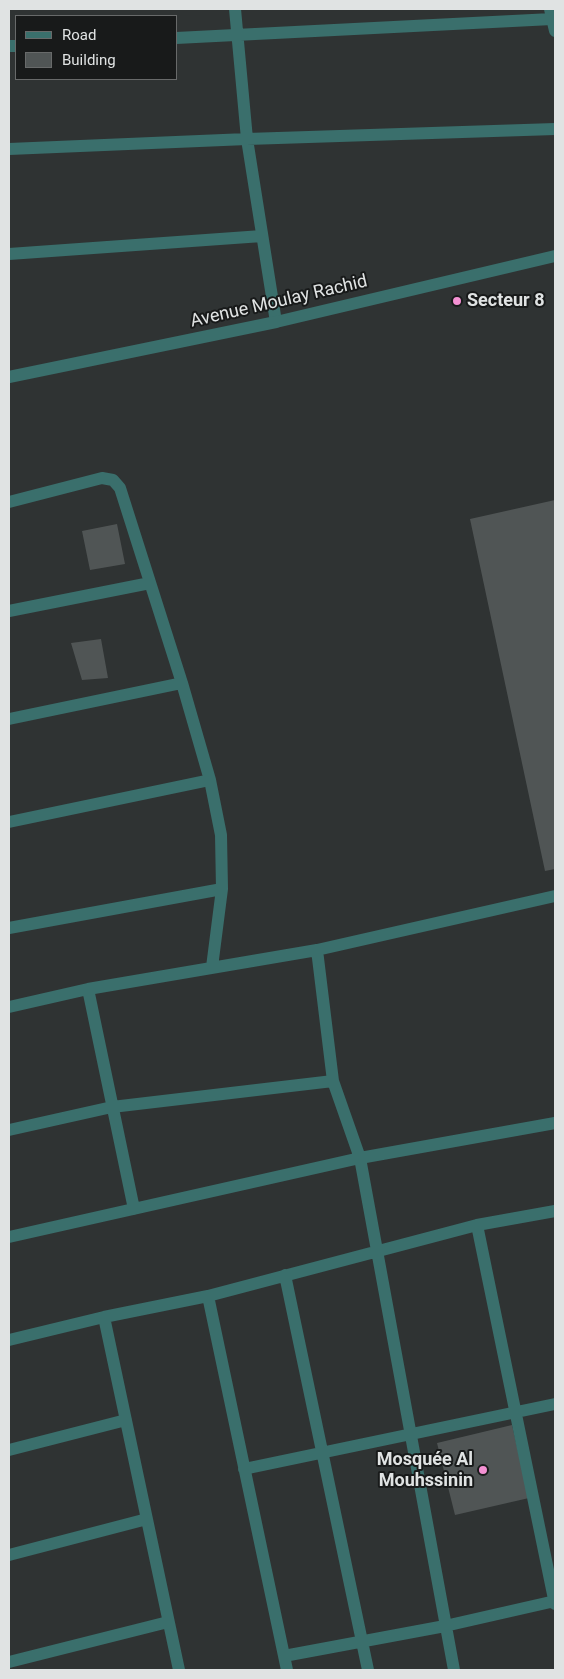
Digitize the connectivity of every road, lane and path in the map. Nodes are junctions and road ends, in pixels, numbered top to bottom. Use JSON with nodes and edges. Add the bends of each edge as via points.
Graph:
{"nodes":[{"id":1,"x":236,"y":9,"type":"edge"},
{"id":2,"x":552,"y":20,"type":"edge"},
{"id":3,"x":238,"y":35,"type":"junction"},
{"id":4,"x":178,"y":38,"type":"edge"},
{"id":5,"x":555,"y":129,"type":"edge"},
{"id":6,"x":247,"y":138,"type":"junction"},
{"id":7,"x":9,"y":149,"type":"edge"},
{"id":8,"x":262,"y":236,"type":"junction"},
{"id":9,"x":9,"y":254,"type":"edge"},
{"id":10,"x":555,"y":256,"type":"edge"},
{"id":11,"x":276,"y":322,"type":"junction"},
{"id":12,"x":9,"y":377,"type":"edge"},
{"id":13,"x":9,"y":502,"type":"edge"},
{"id":14,"x":150,"y":582,"type":"junction"},
{"id":15,"x":9,"y":611,"type":"edge"},
{"id":16,"x":182,"y":683,"type":"junction"},
{"id":17,"x":9,"y":719,"type":"edge"},
{"id":18,"x":210,"y":780,"type":"junction"},
{"id":19,"x":9,"y":822,"type":"edge"},
{"id":20,"x":222,"y":889,"type":"junction"},
{"id":21,"x":555,"y":896,"type":"edge"},
{"id":22,"x":9,"y":928,"type":"edge"},
{"id":23,"x":316,"y":950,"type":"junction"},
{"id":24,"x":212,"y":967,"type":"junction"},
{"id":25,"x":88,"y":989,"type":"junction"},
{"id":26,"x":9,"y":1007,"type":"edge"},
{"id":27,"x":333,"y":1081,"type":"junction"},
{"id":28,"x":112,"y":1107,"type":"junction"},
{"id":29,"x":555,"y":1122,"type":"edge"},
{"id":30,"x":9,"y":1130,"type":"edge"},
{"id":31,"x":360,"y":1158,"type":"junction"},
{"id":32,"x":134,"y":1209,"type":"junction"},
{"id":33,"x":555,"y":1211,"type":"edge"},
{"id":34,"x":477,"y":1225,"type":"junction"},
{"id":35,"x":9,"y":1237,"type":"edge"},
{"id":36,"x":377,"y":1250,"type":"junction"},
{"id":37,"x":285,"y":1275,"type":"junction"},
{"id":38,"x":208,"y":1296,"type":"junction"},
{"id":39,"x":104,"y":1317,"type":"junction"},
{"id":40,"x":9,"y":1340,"type":"edge"},
{"id":41,"x":555,"y":1404,"type":"edge"},
{"id":42,"x":515,"y":1411,"type":"junction"},
{"id":43,"x":126,"y":1420,"type":"junction"},
{"id":44,"x":410,"y":1433,"type":"junction"},
{"id":45,"x":9,"y":1450,"type":"edge"},
{"id":46,"x":322,"y":1452,"type":"junction"},
{"id":47,"x":244,"y":1469,"type":"junction"},
{"id":48,"x":147,"y":1519,"type":"junction"},
{"id":49,"x":9,"y":1555,"type":"edge"},
{"id":50,"x":555,"y":1602,"type":"edge"},
{"id":51,"x":168,"y":1622,"type":"junction"},
{"id":52,"x":444,"y":1626,"type":"junction"},
{"id":53,"x":362,"y":1641,"type":"junction"},
{"id":54,"x":284,"y":1656,"type":"junction"},
{"id":55,"x":9,"y":1662,"type":"edge"},
{"id":56,"x":179,"y":1670,"type":"edge"},
{"id":57,"x":287,"y":1670,"type":"edge"},
{"id":58,"x":368,"y":1670,"type":"edge"},
{"id":59,"x":454,"y":1670,"type":"edge"}],
"edges":[{"from":1,"to":3,"type":"street"},
{"from":2,"to":3,"type":"street"},
{"from":3,"to":4,"type":"street"},
{"from":3,"to":6,"type":"street"},
{"from":5,"to":6,"type":"street"},
{"from":6,"to":7,"type":"street"},
{"from":6,"to":8,"type":"street"},
{"from":8,"to":9,"type":"street"},
{"from":8,"to":11,"type":"street"},
{"from":10,"to":11,"type":"street","name":"Avenue Moulay Rachid"},
{"from":11,"to":12,"type":"street","name":"Avenue Moulay Rachid"},
{"from":13,"to":14,"type":"street","via":[[102,478],[113,480],[120,488]]},
{"from":14,"to":15,"type":"street"},
{"from":14,"to":16,"type":"street"},
{"from":16,"to":17,"type":"street"},
{"from":16,"to":18,"type":"street"},
{"from":18,"to":19,"type":"street"},
{"from":18,"to":20,"type":"street","via":[[221,835]]},
{"from":20,"to":22,"type":"street"},
{"from":20,"to":24,"type":"street"},
{"from":21,"to":23,"type":"street"},
{"from":23,"to":24,"type":"street"},
{"from":23,"to":27,"type":"street"},
{"from":24,"to":25,"type":"street"},
{"from":25,"to":26,"type":"street"},
{"from":25,"to":28,"type":"street"},
{"from":27,"to":28,"type":"street"},
{"from":27,"to":31,"type":"street"},
{"from":28,"to":30,"type":"street"},
{"from":28,"to":32,"type":"street"},
{"from":29,"to":31,"type":"street"},
{"from":31,"to":32,"type":"street"},
{"from":31,"to":36,"type":"street"},
{"from":32,"to":35,"type":"street"},
{"from":33,"to":34,"type":"street"},
{"from":34,"to":36,"type":"street"},
{"from":34,"to":42,"type":"street"},
{"from":36,"to":37,"type":"street"},
{"from":36,"to":44,"type":"street"},
{"from":37,"to":38,"type":"street"},
{"from":37,"to":46,"type":"street"},
{"from":38,"to":39,"type":"street"},
{"from":38,"to":47,"type":"street"},
{"from":39,"to":40,"type":"street"},
{"from":39,"to":43,"type":"street"},
{"from":41,"to":42,"type":"street"},
{"from":42,"to":44,"type":"street"},
{"from":42,"to":50,"type":"street"},
{"from":43,"to":45,"type":"street"},
{"from":43,"to":48,"type":"street"},
{"from":44,"to":46,"type":"street"},
{"from":44,"to":52,"type":"street"},
{"from":46,"to":47,"type":"street"},
{"from":46,"to":53,"type":"street"},
{"from":47,"to":54,"type":"street"},
{"from":48,"to":49,"type":"street"},
{"from":48,"to":51,"type":"street"},
{"from":50,"to":52,"type":"street"},
{"from":51,"to":55,"type":"street"},
{"from":51,"to":56,"type":"street"},
{"from":52,"to":53,"type":"street"},
{"from":52,"to":59,"type":"street"},
{"from":53,"to":54,"type":"street"},
{"from":53,"to":58,"type":"street"},
{"from":54,"to":57,"type":"street"}]}
